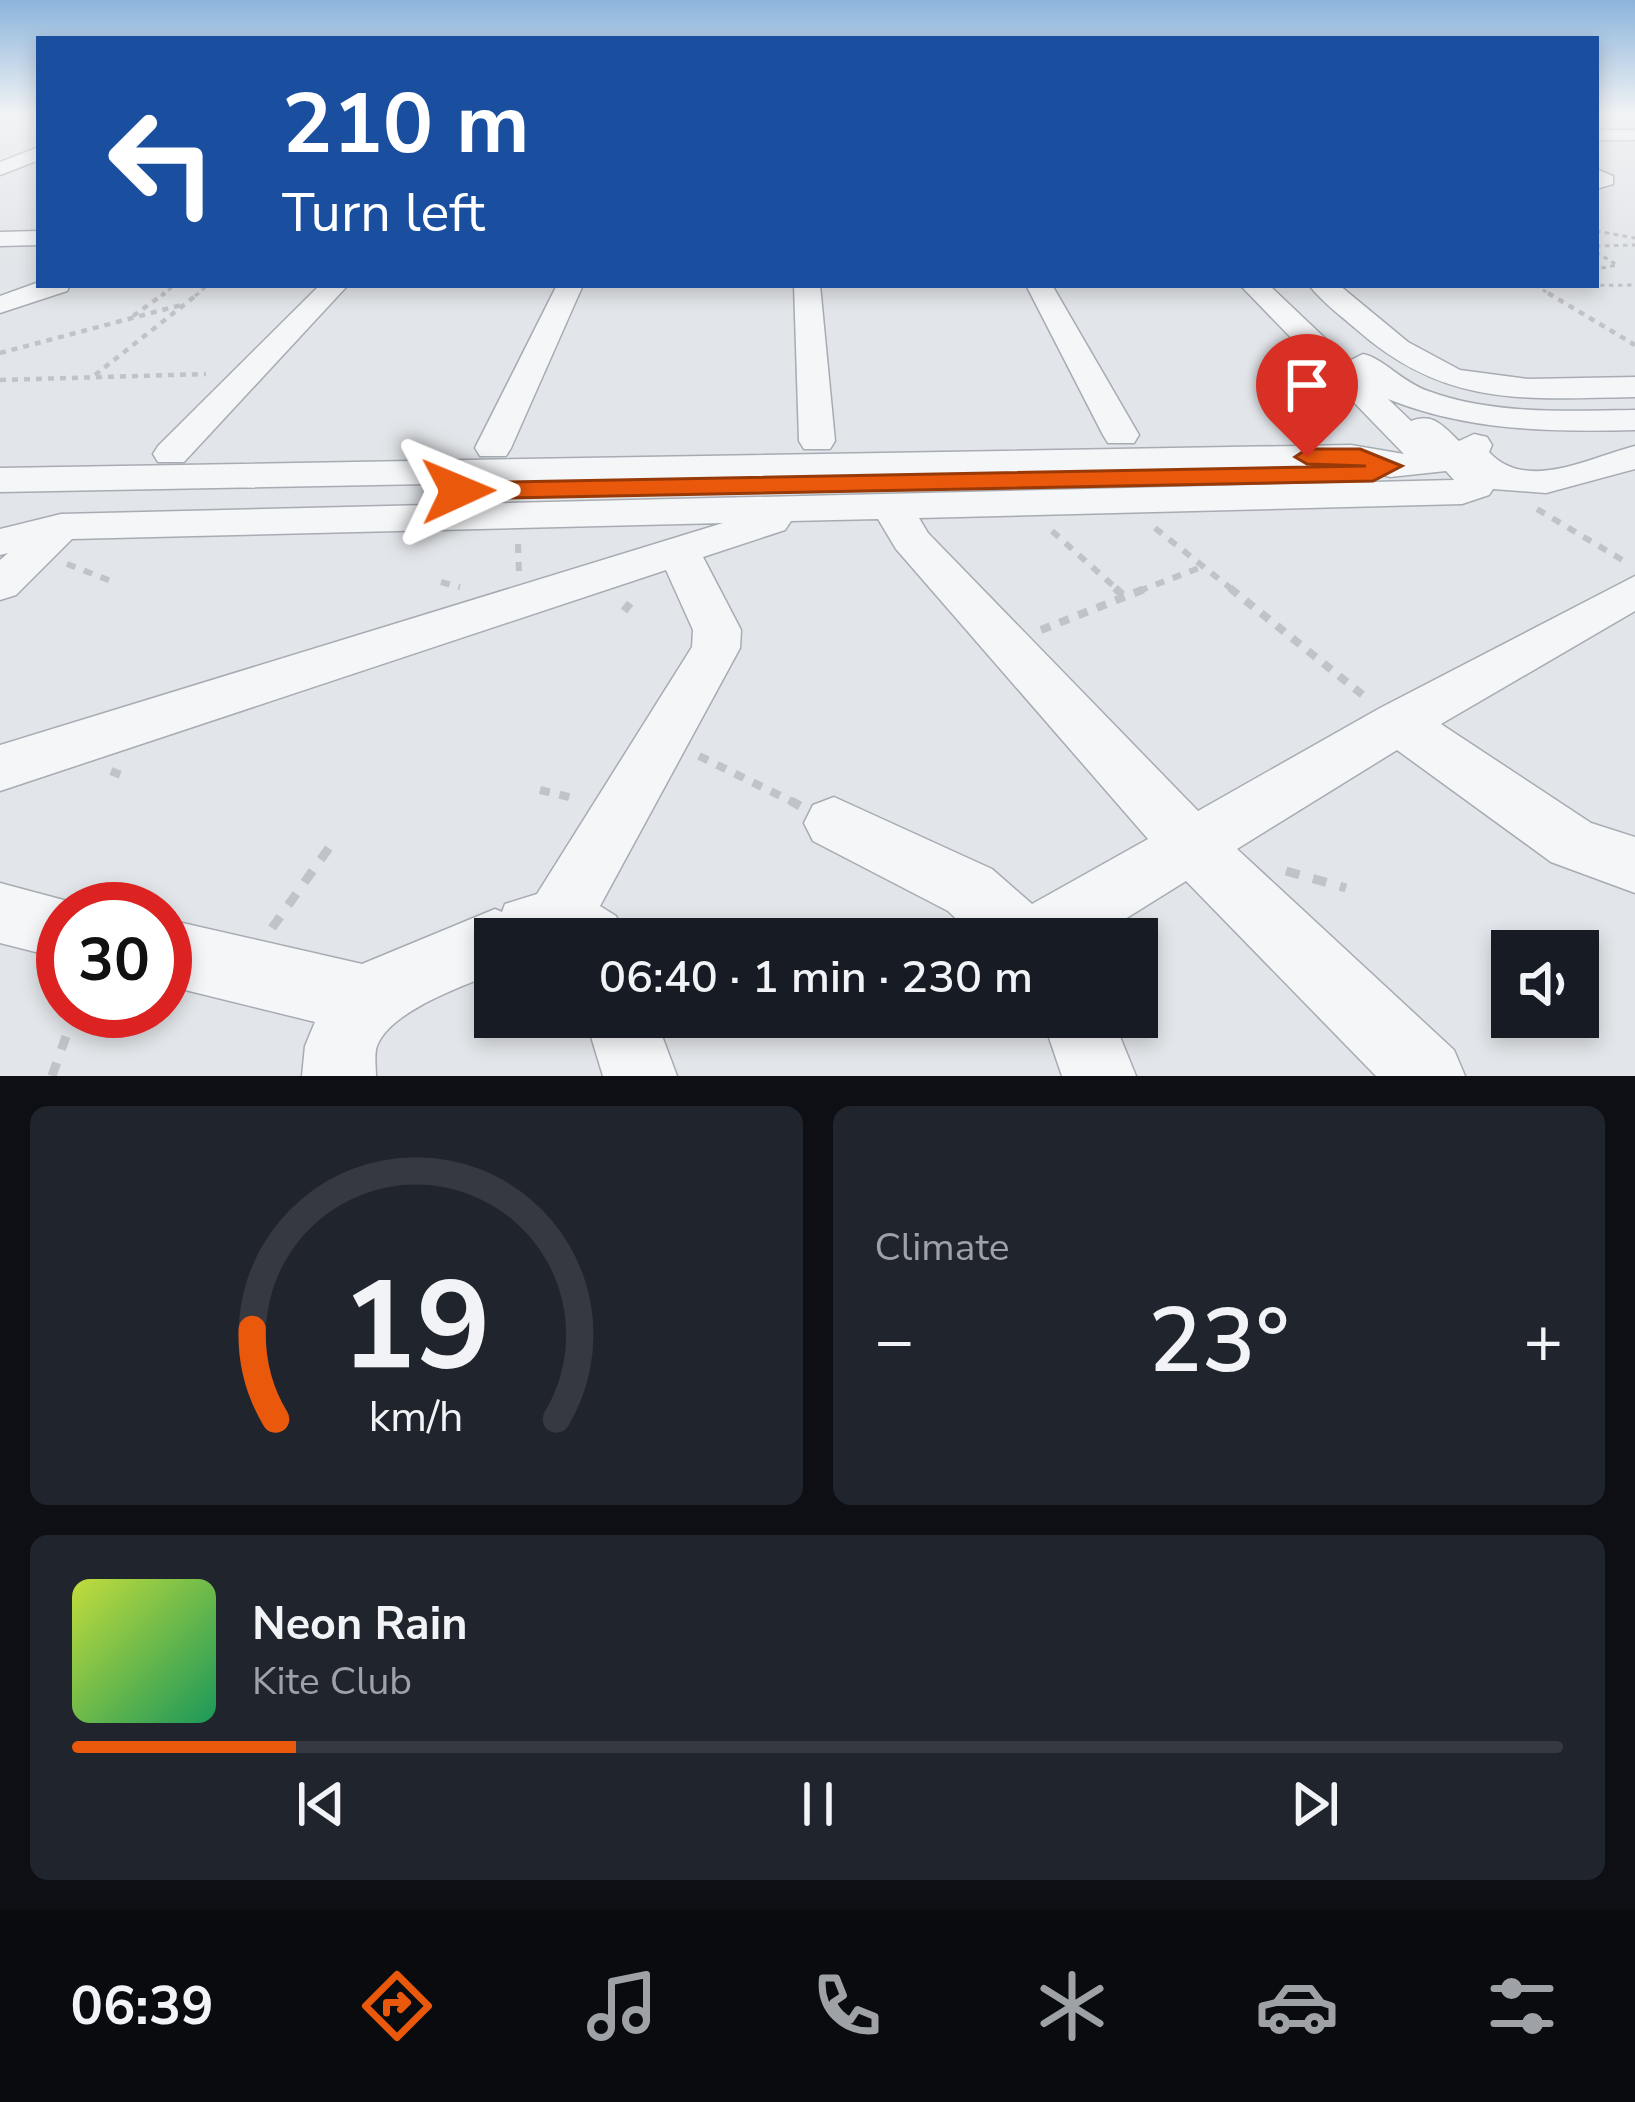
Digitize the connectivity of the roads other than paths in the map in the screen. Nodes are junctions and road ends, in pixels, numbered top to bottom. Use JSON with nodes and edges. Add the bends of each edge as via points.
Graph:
{"nodes":[{"id":1,"x":0,"y":172,"type":"edge"},
{"id":2,"x":36,"y":175,"type":"edge"},
{"id":3,"x":36,"y":238,"type":"edge"},
{"id":4,"x":0,"y":239,"type":"edge"},
{"id":5,"x":48,"y":288,"type":"edge"},
{"id":6,"x":332,"y":288,"type":"edge"},
{"id":7,"x":569,"y":288,"type":"edge"},
{"id":8,"x":808,"y":288,"type":"edge"},
{"id":9,"x":1041,"y":288,"type":"edge"},
{"id":10,"x":1255,"y":288,"type":"edge"},
{"id":11,"x":1281,"y":288,"type":"edge"},
{"id":12,"x":1326,"y":288,"type":"edge"},
{"id":13,"x":0,"y":305,"type":"edge"},
{"id":14,"x":1386,"y":387,"type":"junction"},
{"id":15,"x":1635,"y":387,"type":"edge"},
{"id":16,"x":1635,"y":420,"type":"edge"},
{"id":17,"x":1569,"y":422,"type":"junction"},
{"id":18,"x":1120,"y":435,"type":"junction"},
{"id":19,"x":817,"y":441,"type":"junction"},
{"id":20,"x":1396,"y":447,"type":"junction"},
{"id":21,"x":951,"y":451,"type":"junction"},
{"id":22,"x":171,"y":454,"type":"junction"},
{"id":23,"x":1635,"y":457,"type":"edge"},
{"id":24,"x":503,"y":470,"type":"junction"},
{"id":25,"x":18,"y":474,"type":"edge"},
{"id":26,"x":891,"y":505,"type":"junction"},
{"id":27,"x":812,"y":507,"type":"junction"},
{"id":28,"x":32,"y":540,"type":"edge"},
{"id":29,"x":679,"y":552,"type":"junction"},
{"id":30,"x":0,"y":585,"type":"edge"},
{"id":31,"x":1635,"y":591,"type":"edge"},
{"id":32,"x":1399,"y":723,"type":"junction"},
{"id":33,"x":0,"y":768,"type":"edge"},
{"id":34,"x":834,"y":823,"type":"road end"},
{"id":35,"x":1192,"y":846,"type":"junction"},
{"id":36,"x":1635,"y":865,"type":"edge"},
{"id":37,"x":0,"y":913,"type":"edge"},
{"id":38,"x":547,"y":918,"type":"edge"},
{"id":39,"x":1001,"y":918,"type":"edge"},
{"id":40,"x":1069,"y":918,"type":"edge"},
{"id":41,"x":36,"y":922,"type":"edge"},
{"id":42,"x":192,"y":958,"type":"edge"},
{"id":43,"x":474,"y":959,"type":"edge"},
{"id":44,"x":367,"y":1000,"type":"junction"},
{"id":45,"x":627,"y":1038,"type":"edge"},
{"id":46,"x":1085,"y":1038,"type":"edge"},
{"id":47,"x":339,"y":1076,"type":"edge"},
{"id":48,"x":640,"y":1076,"type":"edge"},
{"id":49,"x":1099,"y":1076,"type":"edge"},
{"id":50,"x":1428,"y":1076,"type":"edge"}],
"edges":[{"from":1,"to":2,"type":"street"},
{"from":3,"to":4,"type":"street"},
{"from":5,"to":13,"type":"street"},
{"from":6,"to":22,"type":"street"},
{"from":7,"to":24,"type":"street"},
{"from":8,"to":19,"type":"street"},
{"from":9,"to":18,"type":"street"},
{"from":10,"to":20,"type":"street"},
{"from":11,"to":14,"type":"street"},
{"from":12,"to":15,"type":"street","via":[[1447,376],[1505,387]]},
{"from":14,"to":17,"type":"street","via":[[1450,407]]},
{"from":14,"to":26,"type":"street","via":[[1473,476],[1474,487]]},
{"from":16,"to":17,"type":"street"},
{"from":17,"to":23,"type":"street","via":[[1491,438],[1470,448],[1472,459],[1492,476],[1528,485]]},
{"from":18,"to":20,"type":"street"},
{"from":18,"to":21,"type":"street"},
{"from":19,"to":21,"type":"street"},
{"from":19,"to":24,"type":"street"},
{"from":20,"to":21,"type":"street","via":[[1351,456]]},
{"from":20,"to":24,"type":"street","via":[[1373,473]]},
{"from":21,"to":24,"type":"street"},
{"from":22,"to":24,"type":"street"},
{"from":22,"to":25,"type":"street"},
{"from":24,"to":25,"type":"street"},
{"from":26,"to":27,"type":"street"},
{"from":26,"to":35,"type":"street","via":[[911,540]]},
{"from":27,"to":28,"type":"street"},
{"from":27,"to":29,"type":"street"},
{"from":28,"to":30,"type":"street"},
{"from":29,"to":33,"type":"street"},
{"from":29,"to":38,"type":"street","via":[[718,640]]},
{"from":31,"to":32,"type":"street"},
{"from":32,"to":35,"type":"street"},
{"from":32,"to":36,"type":"street","via":[[1572,842]]},
{"from":34,"to":39,"type":"street","via":[[970,890]]},
{"from":35,"to":40,"type":"street"},
{"from":35,"to":50,"type":"street"},
{"from":37,"to":41,"type":"street"},
{"from":42,"to":44,"type":"street"},
{"from":43,"to":44,"type":"street"},
{"from":44,"to":47,"type":"street","via":[[343,1032]]},
{"from":45,"to":48,"type":"street"},
{"from":46,"to":49,"type":"street"}]}
